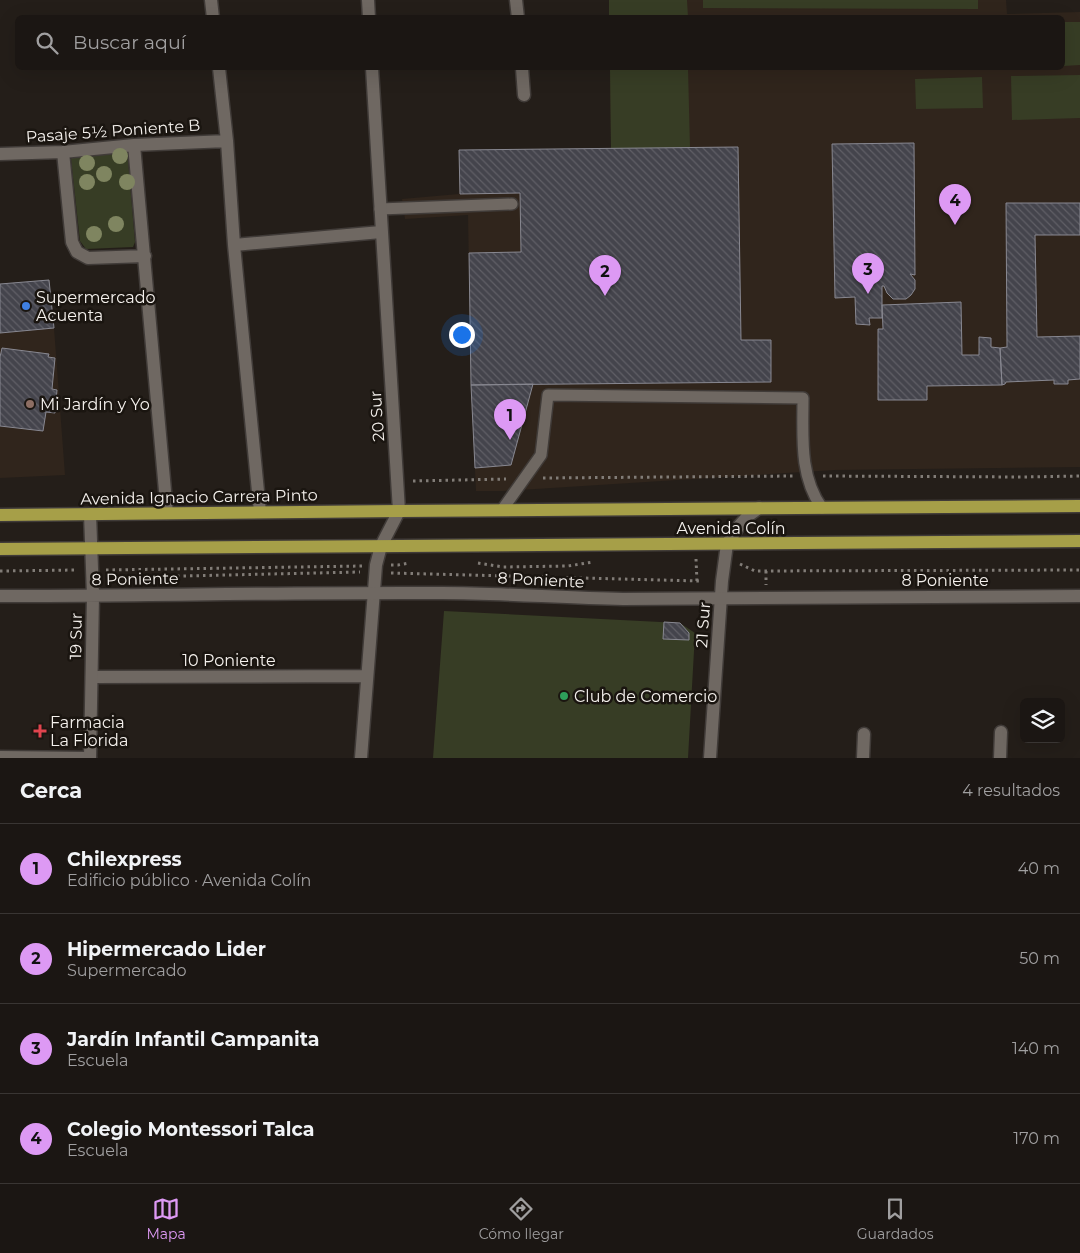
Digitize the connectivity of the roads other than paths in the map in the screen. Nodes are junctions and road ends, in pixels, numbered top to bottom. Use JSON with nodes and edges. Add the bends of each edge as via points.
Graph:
{"nodes":[{"id":1,"x":211,"y":0,"type":"edge"},
{"id":2,"x":368,"y":0,"type":"edge"},
{"id":3,"x":516,"y":0,"type":"edge"},
{"id":4,"x":213,"y":15,"type":"edge"},
{"id":5,"x":369,"y":15,"type":"edge"},
{"id":6,"x":518,"y":15,"type":"edge"},
{"id":7,"x":218,"y":70,"type":"edge"},
{"id":8,"x":372,"y":70,"type":"edge"},
{"id":9,"x":522,"y":70,"type":"edge"},
{"id":10,"x":524,"y":95,"type":"dead end"},
{"id":11,"x":227,"y":141,"type":"junction"},
{"id":12,"x":134,"y":145,"type":"junction"},
{"id":13,"x":63,"y":152,"type":"junction"},
{"id":14,"x":0,"y":154,"type":"edge"},
{"id":15,"x":512,"y":204,"type":"dead end"},
{"id":16,"x":380,"y":209,"type":"junction"},
{"id":17,"x":381,"y":232,"type":"junction"},
{"id":18,"x":234,"y":245,"type":"junction"},
{"id":19,"x":145,"y":256,"type":"junction"},
{"id":20,"x":1080,"y":506,"type":"edge"},
{"id":21,"x":759,"y":508,"type":"junction"},
{"id":22,"x":822,"y":508,"type":"junction"},
{"id":23,"x":502,"y":510,"type":"junction"},
{"id":24,"x":399,"y":511,"type":"junction"},
{"id":25,"x":260,"y":512,"type":"junction"},
{"id":26,"x":90,"y":514,"type":"junction"},
{"id":27,"x":167,"y":514,"type":"junction"},
{"id":28,"x":0,"y":516,"type":"edge"},
{"id":29,"x":1080,"y":541,"type":"edge"},
{"id":30,"x":381,"y":546,"type":"junction"},
{"id":31,"x":91,"y":548,"type":"junction"},
{"id":32,"x":0,"y":549,"type":"edge"},
{"id":33,"x":726,"y":550,"type":"junction"},
{"id":34,"x":374,"y":592,"type":"junction"},
{"id":35,"x":0,"y":596,"type":"edge"},
{"id":36,"x":93,"y":596,"type":"junction"},
{"id":37,"x":1080,"y":596,"type":"edge"},
{"id":38,"x":721,"y":598,"type":"junction"},
{"id":39,"x":367,"y":676,"type":"junction"},
{"id":40,"x":92,"y":677,"type":"junction"},
{"id":41,"x":1001,"y":732,"type":"dead end"},
{"id":42,"x":864,"y":734,"type":"dead end"},
{"id":43,"x":0,"y":757,"type":"edge"},
{"id":44,"x":90,"y":758,"type":"edge"},
{"id":45,"x":361,"y":758,"type":"edge"},
{"id":46,"x":710,"y":758,"type":"edge"},
{"id":47,"x":863,"y":758,"type":"edge"},
{"id":48,"x":1000,"y":758,"type":"edge"}],
"edges":[{"from":1,"to":4,"type":"street"},
{"from":2,"to":5,"type":"street"},
{"from":3,"to":6,"type":"street"},
{"from":7,"to":11,"type":"street"},
{"from":8,"to":16,"type":"street","name":"20 Sur"},
{"from":9,"to":10,"type":"street"},
{"from":11,"to":12,"type":"street","name":"Pasaje 5½ Poniente B"},
{"from":11,"to":18,"type":"street"},
{"from":12,"to":13,"type":"street","name":"Pasaje 5½ Poniente B"},
{"from":12,"to":19,"type":"street"},
{"from":13,"to":14,"type":"street","name":"Pasaje 5½ Poniente B"},
{"from":13,"to":19,"type":"street","via":[[72,242],[76,252],[88,258]]},
{"from":15,"to":16,"type":"lane"},
{"from":16,"to":17,"type":"street","name":"20 Sur"},
{"from":17,"to":18,"type":"street"},
{"from":17,"to":24,"type":"street","name":"20 Sur"},
{"from":18,"to":25,"type":"street"},
{"from":19,"to":27,"type":"street"},
{"from":20,"to":22,"type":"main road","name":"Avenida Colín"},
{"from":21,"to":22,"type":"main road","name":"Avenida Colín"},
{"from":21,"to":23,"type":"main road","name":"Avenida Colín"},
{"from":21,"to":33,"type":"street","via":[[739,526]]},
{"from":22,"to":23,"type":"lane","via":[[807,476],[803,398],[548,395],[541,455]]},
{"from":23,"to":24,"type":"main road","name":"Avenida Colín"},
{"from":24,"to":25,"type":"main road","name":"Avenida Ignacio Carrera Pinto"},
{"from":24,"to":30,"type":"street"},
{"from":25,"to":27,"type":"main road","name":"Avenida Ignacio Carrera Pinto"},
{"from":26,"to":27,"type":"main road","name":"Avenida Ignacio Carrera Pinto"},
{"from":26,"to":28,"type":"main road","name":"Avenida Ignacio Carrera Pinto"},
{"from":26,"to":31,"type":"street","name":"19 Sur"},
{"from":29,"to":33,"type":"main road","name":"Avenida Colín"},
{"from":30,"to":31,"type":"main road"},
{"from":30,"to":33,"type":"main road","name":"Avenida Colín"},
{"from":30,"to":34,"type":"street"},
{"from":31,"to":32,"type":"main road"},
{"from":31,"to":36,"type":"street","name":"19 Sur"},
{"from":33,"to":38,"type":"street","name":"21 Sur"},
{"from":34,"to":36,"type":"street","name":"8 Poniente"},
{"from":34,"to":38,"type":"street","name":"8 Poniente"},
{"from":34,"to":39,"type":"street"},
{"from":35,"to":36,"type":"street","name":"8 Poniente"},
{"from":36,"to":40,"type":"street","name":"19 Sur"},
{"from":37,"to":38,"type":"street","name":"8 Poniente"},
{"from":38,"to":46,"type":"street","name":"21 Sur"},
{"from":39,"to":40,"type":"street","name":"10 Poniente"},
{"from":39,"to":45,"type":"street"},
{"from":40,"to":44,"type":"street","name":"19 Sur"},
{"from":41,"to":48,"type":"street"},
{"from":42,"to":47,"type":"street"},
{"from":43,"to":44,"type":"street"}]}
